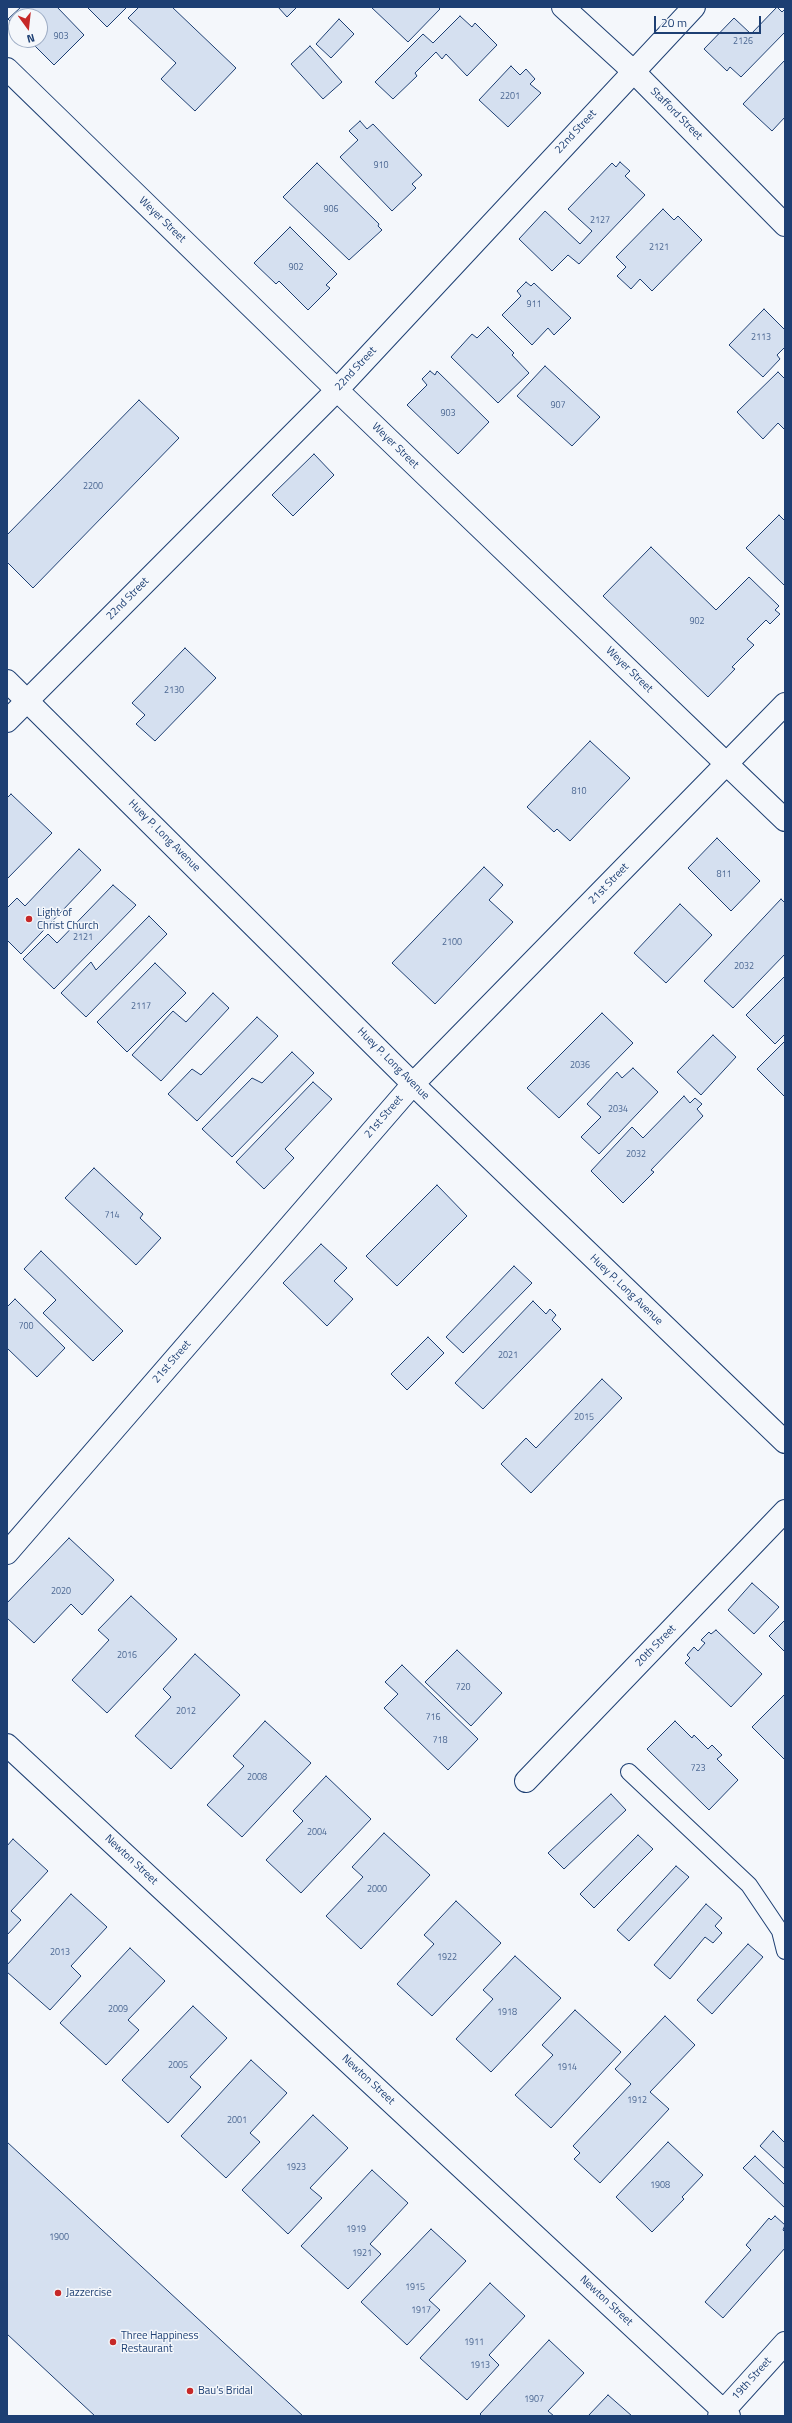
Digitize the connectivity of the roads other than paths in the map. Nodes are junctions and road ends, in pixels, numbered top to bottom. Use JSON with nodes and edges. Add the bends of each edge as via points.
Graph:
{"nodes":[{"id":1,"x":563,"y":7,"type":"edge"},
{"id":2,"x":694,"y":7,"type":"edge"},
{"id":3,"x":7,"y":69,"type":"edge"},
{"id":4,"x":633,"y":71,"type":"junction"},
{"id":5,"x":785,"y":225,"type":"edge"},
{"id":6,"x":337,"y":390,"type":"junction"},
{"id":7,"x":7,"y":681,"type":"edge"},
{"id":8,"x":27,"y":700,"type":"junction"},
{"id":9,"x":785,"y":704,"type":"edge"},
{"id":10,"x":7,"y":721,"type":"edge"},
{"id":11,"x":726,"y":764,"type":"junction"},
{"id":12,"x":785,"y":820,"type":"edge"},
{"id":13,"x":412,"y":1084,"type":"junction"},
{"id":14,"x":785,"y":1442,"type":"edge"},
{"id":15,"x":785,"y":1511,"type":"edge"},
{"id":16,"x":7,"y":1553,"type":"edge"},
{"id":17,"x":7,"y":1745,"type":"edge"},
{"id":18,"x":630,"y":1772,"type":"dead end"},
{"id":19,"x":526,"y":1781,"type":"dead end"},
{"id":20,"x":785,"y":1951,"type":"edge"},
{"id":21,"x":785,"y":2342,"type":"edge"},
{"id":22,"x":724,"y":2414,"type":"edge"}],
"edges":[{"from":1,"to":4,"type":"street","name":"Stafford Street"},
{"from":2,"to":4,"type":"street","name":"22nd Street"},
{"from":3,"to":6,"type":"street","name":"Weyer Street"},
{"from":4,"to":5,"type":"street","name":"Stafford Street"},
{"from":4,"to":6,"type":"street","name":"22nd Street"},
{"from":6,"to":8,"type":"street","name":"22nd Street"},
{"from":6,"to":11,"type":"street","name":"Weyer Street"},
{"from":7,"to":8,"type":"street","name":"Huey P. Long Avenue"},
{"from":8,"to":10,"type":"street","name":"22nd Street"},
{"from":8,"to":13,"type":"street","name":"Huey P. Long Avenue"},
{"from":9,"to":11,"type":"street","name":"21st Street"},
{"from":11,"to":12,"type":"street","name":"Weyer Street"},
{"from":11,"to":13,"type":"street","name":"21st Street"},
{"from":13,"to":14,"type":"street","name":"Huey P. Long Avenue"},
{"from":13,"to":16,"type":"street","name":"21st Street"},
{"from":15,"to":19,"type":"street","name":"20th Street"},
{"from":17,"to":22,"type":"street","name":"Newton Street"},
{"from":18,"to":20,"type":"lane","via":[[749,1885],[780,1932]]},
{"from":21,"to":22,"type":"street","name":"19th Street"}]}
